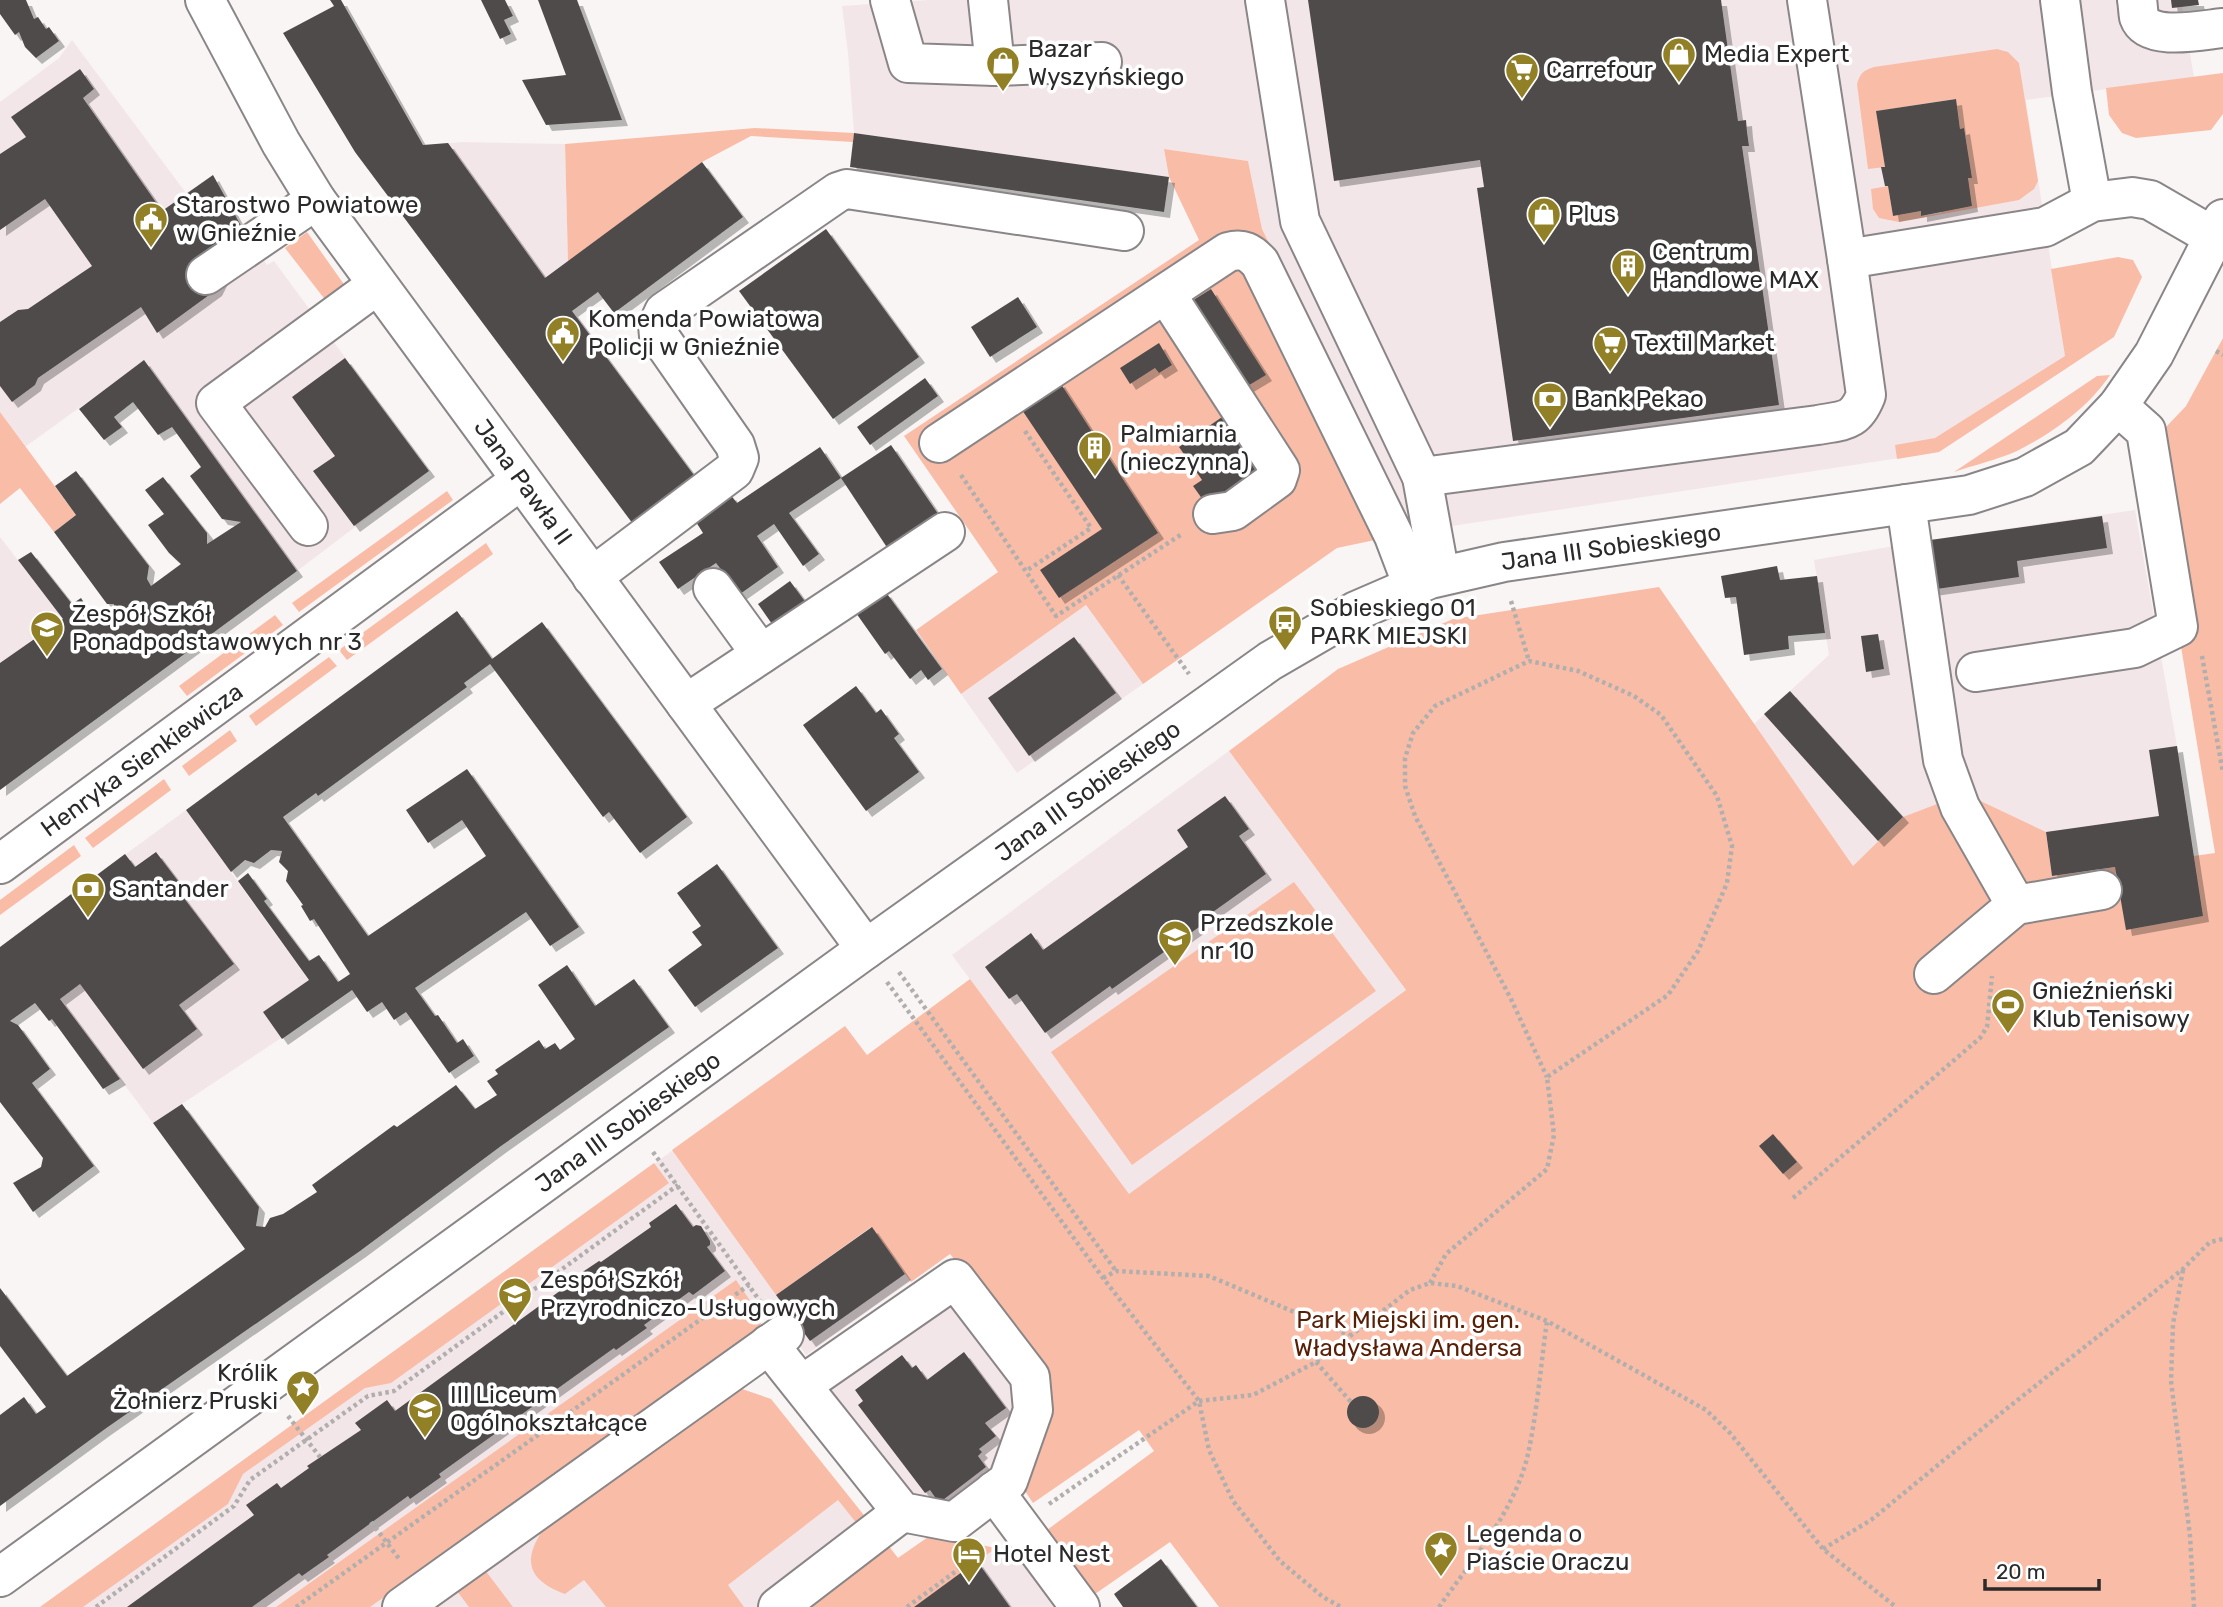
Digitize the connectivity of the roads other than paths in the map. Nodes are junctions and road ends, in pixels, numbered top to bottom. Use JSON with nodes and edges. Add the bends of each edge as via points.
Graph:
{"nodes":[{"id":1,"x":205,"y":0,"type":"edge"},
{"id":2,"x":890,"y":0,"type":"edge"},
{"id":3,"x":988,"y":0,"type":"edge"},
{"id":4,"x":1265,"y":0,"type":"edge"},
{"id":5,"x":1807,"y":0,"type":"edge"},
{"id":6,"x":2060,"y":0,"type":"edge"},
{"id":7,"x":2137,"y":0,"type":"edge"},
{"id":8,"x":2223,"y":28,"type":"edge"},
{"id":9,"x":1102,"y":62,"type":"dead end"},
{"id":10,"x":995,"y":66,"type":"junction"},
{"id":11,"x":316,"y":200,"type":"junction"},
{"id":12,"x":2092,"y":202,"type":"junction"},
{"id":13,"x":2218,"y":228,"type":"edge"},
{"id":14,"x":1124,"y":231,"type":"dead end"},
{"id":15,"x":1847,"y":259,"type":"junction"},
{"id":16,"x":206,"y":275,"type":"dead end"},
{"id":17,"x":377,"y":285,"type":"junction"},
{"id":18,"x":1166,"y":294,"type":"junction"},
{"id":19,"x":2118,"y":406,"type":"junction"},
{"id":20,"x":939,"y":443,"type":"road end"},
{"id":21,"x":1422,"y":477,"type":"junction"},
{"id":22,"x":521,"y":480,"type":"junction"},
{"id":23,"x":1906,"y":504,"type":"junction"},
{"id":24,"x":1213,"y":514,"type":"road end"},
{"id":25,"x":308,"y":526,"type":"dead end"},
{"id":26,"x":945,"y":533,"type":"dead end"},
{"id":27,"x":592,"y":577,"type":"junction"},
{"id":28,"x":1427,"y":581,"type":"junction"},
{"id":29,"x":713,"y":588,"type":"dead end"},
{"id":30,"x":761,"y":654,"type":"junction"},
{"id":31,"x":1976,"y":672,"type":"dead end"},
{"id":32,"x":685,"y":704,"type":"junction"},
{"id":33,"x":0,"y":864,"type":"edge"},
{"id":34,"x":2102,"y":890,"type":"dead end"},
{"id":35,"x":2006,"y":914,"type":"junction"},
{"id":36,"x":866,"y":949,"type":"junction"},
{"id":37,"x":1934,"y":974,"type":"dead end"},
{"id":38,"x":802,"y":1385,"type":"junction"},
{"id":39,"x":994,"y":1491,"type":"junction"},
{"id":40,"x":902,"y":1512,"type":"junction"},
{"id":41,"x":0,"y":1577,"type":"edge"},
{"id":42,"x":402,"y":1607,"type":"edge"},
{"id":43,"x":778,"y":1607,"type":"edge"},
{"id":44,"x":1080,"y":1607,"type":"edge"}],
"edges":[{"from":1,"to":11,"type":"street","name":"Jana Pawła II"},
{"from":2,"to":10,"type":"street","via":[[908,63]]},
{"from":3,"to":10,"type":"street"},
{"from":4,"to":21,"type":"street","via":[[1300,221]]},
{"from":5,"to":15,"type":"street"},
{"from":6,"to":12,"type":"street","via":[[2071,92]]},
{"from":7,"to":8,"type":"street","via":[[2140,19],[2162,33]]},
{"from":9,"to":10,"type":"street"},
{"from":11,"to":16,"type":"street"},
{"from":11,"to":17,"type":"street","name":"Jana Pawła II"},
{"from":12,"to":13,"type":"street","via":[[2132,197],[2150,200]]},
{"from":12,"to":15,"type":"street","via":[[2045,227]]},
{"from":13,"to":19,"type":"street","name":"Jana III Sobieskiego","via":[[2154,354]]},
{"from":14,"to":27,"type":"street","via":[[848,189],[838,192],[664,312],[657,325],[659,336],[735,445],[739,458],[734,470]]},
{"from":15,"to":21,"type":"street","via":[[1866,395],[1859,411],[1849,419]]},
{"from":17,"to":22,"type":"street","name":"Jana Pawła II"},
{"from":17,"to":25,"type":"street","via":[[216,403]]},
{"from":18,"to":20,"type":"street"},
{"from":18,"to":24,"type":"street","via":[[1280,470],[1277,479],[1233,511]]},
{"from":18,"to":28,"type":"street","via":[[1228,252],[1251,253],[1261,263],[1394,536]]},
{"from":19,"to":23,"type":"street","name":"Jana III Sobieskiego","via":[[2079,447],[2025,477],[1969,495]]},
{"from":19,"to":31,"type":"street","via":[[2146,431],[2178,627],[2135,648]]},
{"from":21,"to":28,"type":"street"},
{"from":22,"to":27,"type":"street","name":"Jana Pawła II"},
{"from":22,"to":33,"type":"street","name":"Henryka Sienkiewicza"},
{"from":23,"to":28,"type":"street","name":"Jana III Sobieskiego","via":[[1504,562]]},
{"from":23,"to":35,"type":"street","via":[[1943,760]]},
{"from":26,"to":30,"type":"street"},
{"from":27,"to":32,"type":"street","name":"Jana Pawła II"},
{"from":28,"to":36,"type":"street","name":"Jana III Sobieskiego","via":[[1356,611],[1270,660]]},
{"from":29,"to":30,"type":"street"},
{"from":30,"to":32,"type":"street"},
{"from":32,"to":36,"type":"street","name":"Jana Pawła II"},
{"from":34,"to":35,"type":"street"},
{"from":35,"to":37,"type":"street"},
{"from":36,"to":41,"type":"street","name":"Jana III Sobieskiego"},
{"from":38,"to":39,"type":"street","via":[[955,1279],[1030,1377],[1033,1410],[1008,1481]]},
{"from":38,"to":40,"type":"street"},
{"from":38,"to":42,"type":"street","via":[[776,1339]]},
{"from":39,"to":40,"type":"street","via":[[954,1522]]},
{"from":39,"to":44,"type":"street"},
{"from":40,"to":43,"type":"street"}]}
